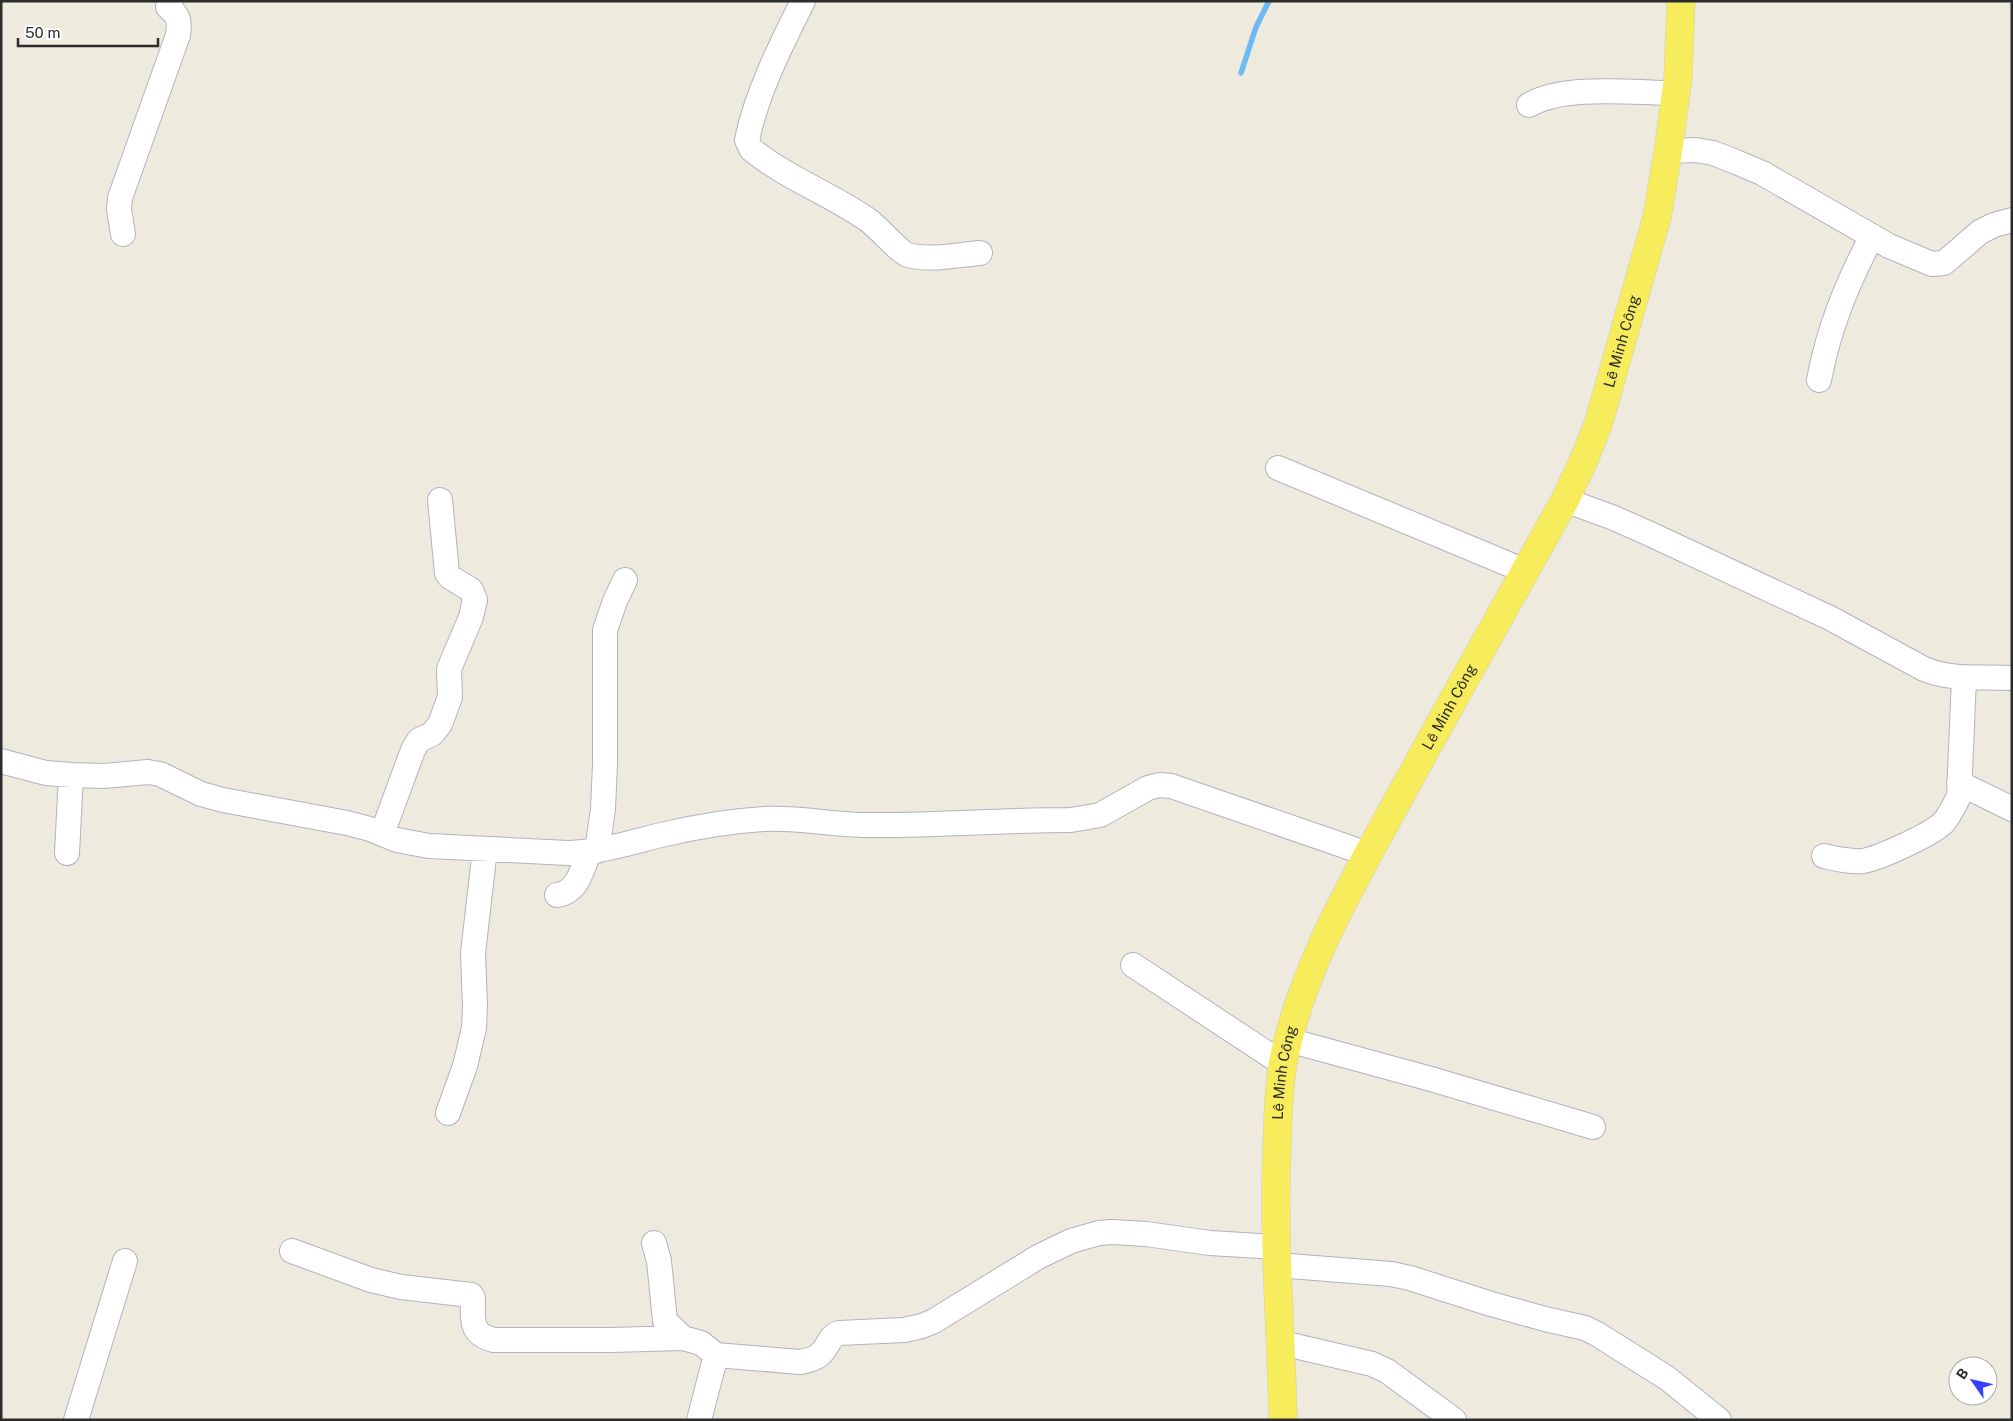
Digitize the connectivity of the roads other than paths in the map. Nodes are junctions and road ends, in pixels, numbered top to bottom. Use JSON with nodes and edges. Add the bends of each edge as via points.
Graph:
{"nodes":[{"id":1,"x":803,"y":1,"type":"edge"},
{"id":2,"x":1681,"y":1,"type":"edge"},
{"id":3,"x":164,"y":3,"type":"edge"},
{"id":4,"x":1676,"y":93,"type":"junction"},
{"id":5,"x":1529,"y":105,"type":"dead end"},
{"id":6,"x":1668,"y":150,"type":"junction"},
{"id":7,"x":2012,"y":220,"type":"edge"},
{"id":8,"x":123,"y":234,"type":"dead end"},
{"id":9,"x":1872,"y":236,"type":"junction"},
{"id":10,"x":980,"y":253,"type":"dead end"},
{"id":11,"x":1819,"y":380,"type":"dead end"},
{"id":12,"x":1278,"y":468,"type":"dead end"},
{"id":13,"x":440,"y":500,"type":"dead end"},
{"id":14,"x":1565,"y":500,"type":"junction"},
{"id":15,"x":1525,"y":571,"type":"junction"},
{"id":16,"x":625,"y":580,"type":"dead end"},
{"id":17,"x":1964,"y":678,"type":"junction"},
{"id":18,"x":2012,"y":678,"type":"edge"},
{"id":19,"x":1,"y":761,"type":"edge"},
{"id":20,"x":70,"y":775,"type":"junction"},
{"id":21,"x":1960,"y":783,"type":"junction"},
{"id":22,"x":2012,"y":809,"type":"edge"},
{"id":23,"x":382,"y":834,"type":"junction"},
{"id":24,"x":485,"y":849,"type":"junction"},
{"id":25,"x":593,"y":852,"type":"junction"},
{"id":26,"x":67,"y":853,"type":"dead end"},
{"id":27,"x":1368,"y":854,"type":"junction"},
{"id":28,"x":1824,"y":856,"type":"dead end"},
{"id":29,"x":557,"y":895,"type":"dead end"},
{"id":30,"x":1133,"y":964,"type":"dead end"},
{"id":31,"x":1286,"y":1052,"type":"junction"},
{"id":32,"x":448,"y":1114,"type":"dead end"},
{"id":33,"x":1593,"y":1127,"type":"dead end"},
{"id":34,"x":654,"y":1243,"type":"dead end"},
{"id":35,"x":292,"y":1251,"type":"dead end"},
{"id":36,"x":1277,"y":1256,"type":"junction"},
{"id":37,"x":125,"y":1261,"type":"dead end"},
{"id":38,"x":683,"y":1338,"type":"junction"},
{"id":39,"x":1282,"y":1343,"type":"junction"},
{"id":40,"x":716,"y":1355,"type":"junction"},
{"id":41,"x":76,"y":1420,"type":"edge"},
{"id":42,"x":699,"y":1420,"type":"edge"},
{"id":43,"x":1283,"y":1420,"type":"edge"},
{"id":44,"x":1454,"y":1420,"type":"edge"},
{"id":45,"x":1719,"y":1420,"type":"edge"}],
"edges":[{"from":1,"to":10,"type":"street","via":[[757,104],[747,140],[751,148],[805,184],[854,211],[884,233],[906,255],[924,258]]},
{"from":2,"to":4,"type":"main road","name":"Lê Minh Công"},
{"from":3,"to":8,"type":"street","via":[[177,14],[180,22],[178,35],[120,198]]},
{"from":4,"to":5,"type":"street","via":[[1600,91],[1541,98]]},
{"from":4,"to":6,"type":"main road","name":"Lê Minh Công"},
{"from":6,"to":9,"type":"street","via":[[1714,153],[1736,162],[1771,178]]},
{"from":6,"to":14,"type":"main road","name":"Lê Minh Công","via":[[1657,217],[1615,370],[1584,462]]},
{"from":7,"to":9,"type":"street","via":[[1980,232],[1944,263],[1932,264]]},
{"from":9,"to":11,"type":"street","via":[[1838,308]]},
{"from":12,"to":15,"type":"street"},
{"from":13,"to":23,"type":"street","via":[[447,573],[471,590],[474,600],[472,617],[449,669],[450,697],[440,724],[432,734],[419,740],[413,750]]},
{"from":14,"to":15,"type":"main road","name":"Lê Minh Công"},
{"from":14,"to":17,"type":"street","via":[[1650,534],[1830,618],[1924,669],[1938,675]]},
{"from":15,"to":27,"type":"main road","name":"Lê Minh Công"},
{"from":16,"to":25,"type":"street","via":[[605,630],[603,809]]},
{"from":17,"to":18,"type":"street"},
{"from":17,"to":21,"type":"street"},
{"from":19,"to":20,"type":"street","via":[[46,773]]},
{"from":20,"to":23,"type":"street","via":[[160,774],[201,794],[223,800],[338,821]]},
{"from":20,"to":26,"type":"street"},
{"from":21,"to":22,"type":"street"},
{"from":21,"to":28,"type":"street","via":[[1959,796],[1952,811],[1929,832],[1863,861]]},
{"from":23,"to":24,"type":"street","via":[[429,846]]},
{"from":24,"to":25,"type":"street"},
{"from":24,"to":32,"type":"street","via":[[473,953],[474,1028]]},
{"from":25,"to":27,"type":"street","via":[[682,830],[766,819],[883,825],[1088,818],[1158,785],[1183,789]]},
{"from":25,"to":29,"type":"street","via":[[573,889],[567,894]]},
{"from":27,"to":31,"type":"main road","name":"Lê Minh Công","via":[[1307,983]]},
{"from":30,"to":31,"type":"street"},
{"from":31,"to":33,"type":"street","via":[[1431,1079]]},
{"from":31,"to":36,"type":"main road","name":"Lê Minh Công","via":[[1278,1102]]},
{"from":34,"to":38,"type":"street","via":[[666,1321]]},
{"from":35,"to":38,"type":"street","via":[[371,1280],[471,1295],[473,1324],[485,1338]]},
{"from":36,"to":39,"type":"main road","name":"Lê Minh Công"},
{"from":36,"to":40,"type":"street","via":[[1210,1242],[1146,1234],[1099,1233],[1071,1241],[1038,1257],[922,1326],[839,1333],[831,1338],[818,1356],[800,1362]]},
{"from":36,"to":45,"type":"street","via":[[1410,1278],[1545,1320],[1585,1328],[1667,1378]]},
{"from":37,"to":41,"type":"street"},
{"from":38,"to":40,"type":"street","via":[[701,1344]]},
{"from":39,"to":43,"type":"main road","name":"Lê Minh Công"},
{"from":39,"to":44,"type":"street","via":[[1387,1370]]},
{"from":40,"to":42,"type":"street"}]}
